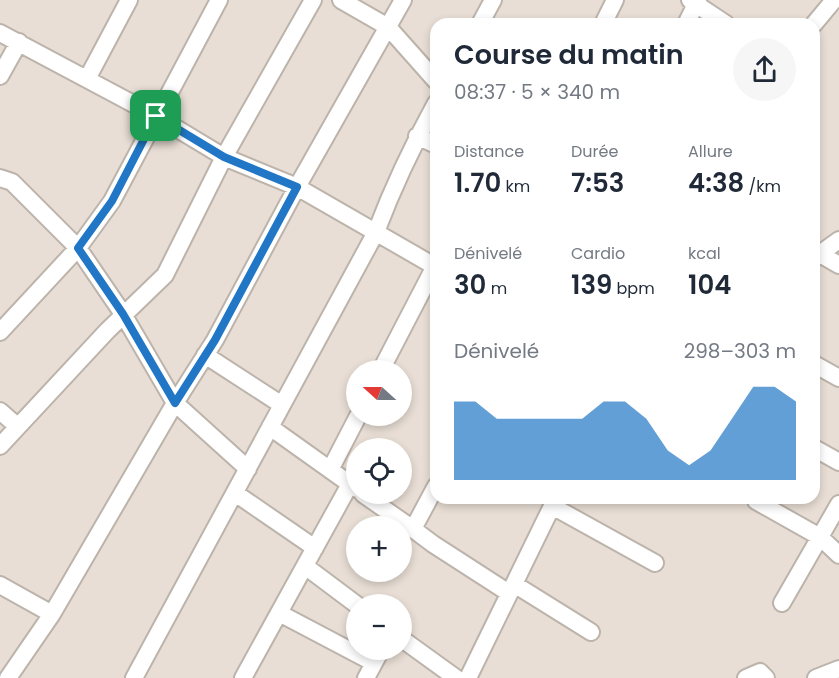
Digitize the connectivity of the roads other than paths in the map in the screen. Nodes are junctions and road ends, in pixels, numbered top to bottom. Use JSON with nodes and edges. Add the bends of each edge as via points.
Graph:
{"nodes":[{"id":1,"x":219,"y":0,"type":"edge"},
{"id":2,"x":313,"y":0,"type":"edge"},
{"id":3,"x":341,"y":0,"type":"edge"},
{"id":4,"x":403,"y":0,"type":"edge"},
{"id":5,"x":493,"y":0,"type":"edge"},
{"id":6,"x":615,"y":0,"type":"edge"},
{"id":7,"x":834,"y":0,"type":"edge"},
{"id":8,"x":695,"y":1,"type":"edge"},
{"id":9,"x":124,"y":2,"type":"edge"},
{"id":10,"x":483,"y":18,"type":"edge"},
{"id":11,"x":606,"y":18,"type":"edge"},
{"id":12,"x":688,"y":18,"type":"edge"},
{"id":13,"x":718,"y":18,"type":"edge"},
{"id":14,"x":819,"y":18,"type":"edge"},
{"id":15,"x":388,"y":27,"type":"junction"},
{"id":16,"x":0,"y":33,"type":"edge"},
{"id":17,"x":19,"y":42,"type":"junction"},
{"id":18,"x":430,"y":74,"type":"edge"},
{"id":19,"x":0,"y":76,"type":"edge"},
{"id":20,"x":87,"y":79,"type":"junction"},
{"id":21,"x":430,"y":113,"type":"edge"},
{"id":22,"x":156,"y":116,"type":"junction"},
{"id":23,"x":417,"y":136,"type":"junction"},
{"id":24,"x":430,"y":143,"type":"edge"},
{"id":25,"x":224,"y":157,"type":"junction"},
{"id":26,"x":0,"y":178,"type":"edge"},
{"id":27,"x":297,"y":187,"type":"junction"},
{"id":28,"x":376,"y":232,"type":"junction"},
{"id":29,"x":839,"y":240,"type":"edge"},
{"id":30,"x":78,"y":248,"type":"junction"},
{"id":31,"x":820,"y":254,"type":"edge"},
{"id":32,"x":820,"y":257,"type":"edge"},
{"id":33,"x":430,"y":264,"type":"edge"},
{"id":34,"x":839,"y":265,"type":"edge"},
{"id":35,"x":430,"y":278,"type":"edge"},
{"id":36,"x":123,"y":314,"type":"junction"},
{"id":37,"x":0,"y":332,"type":"edge"},
{"id":38,"x":205,"y":355,"type":"junction"},
{"id":39,"x":386,"y":360,"type":"edge"},
{"id":40,"x":820,"y":367,"type":"edge"},
{"id":41,"x":839,"y":378,"type":"edge"},
{"id":42,"x":175,"y":403,"type":"junction"},
{"id":43,"x":282,"y":405,"type":"junction"},
{"id":44,"x":0,"y":411,"type":"edge"},
{"id":45,"x":17,"y":426,"type":"junction"},
{"id":46,"x":353,"y":426,"type":"edge"},
{"id":47,"x":270,"y":427,"type":"junction"},
{"id":48,"x":0,"y":446,"type":"edge"},
{"id":49,"x":820,"y":451,"type":"edge"},
{"id":50,"x":839,"y":462,"type":"edge"},
{"id":51,"x":248,"y":469,"type":"junction"},
{"id":52,"x":330,"y":470,"type":"junction"},
{"id":53,"x":346,"y":482,"type":"edge"},
{"id":54,"x":235,"y":493,"type":"junction"},
{"id":55,"x":430,"y":497,"type":"edge"},
{"id":56,"x":346,"y":503,"type":"edge"},
{"id":57,"x":377,"y":504,"type":"edge"},
{"id":58,"x":553,"y":504,"type":"edge"},
{"id":59,"x":557,"y":504,"type":"edge"},
{"id":60,"x":761,"y":504,"type":"edge"},
{"id":61,"x":839,"y":504,"type":"edge"},
{"id":62,"x":413,"y":529,"type":"junction"},
{"id":63,"x":820,"y":537,"type":"junction"},
{"id":64,"x":315,"y":548,"type":"junction"},
{"id":65,"x":839,"y":555,"type":"edge"},
{"id":66,"x":655,"y":563,"type":"dead end"},
{"id":67,"x":304,"y":566,"type":"junction"},
{"id":68,"x":0,"y":585,"type":"edge"},
{"id":69,"x":512,"y":589,"type":"junction"},
{"id":70,"x":346,"y":597,"type":"edge"},
{"id":71,"x":782,"y":603,"type":"dead end"},
{"id":72,"x":279,"y":613,"type":"junction"},
{"id":73,"x":52,"y":614,"type":"junction"},
{"id":74,"x":591,"y":632,"type":"dead end"},
{"id":75,"x":412,"y":646,"type":"edge"},
{"id":76,"x":374,"y":664,"type":"edge"},
{"id":77,"x":839,"y":669,"type":"edge"},
{"id":78,"x":8,"y":678,"type":"edge"},
{"id":79,"x":134,"y":678,"type":"edge"},
{"id":80,"x":243,"y":678,"type":"edge"},
{"id":81,"x":456,"y":678,"type":"edge"},
{"id":82,"x":468,"y":678,"type":"edge"},
{"id":83,"x":746,"y":678,"type":"edge"},
{"id":84,"x":766,"y":678,"type":"edge"},
{"id":85,"x":816,"y":678,"type":"edge"}],
"edges":[{"from":1,"to":22,"type":"street"},
{"from":2,"to":25,"type":"street"},
{"from":3,"to":15,"type":"street"},
{"from":4,"to":15,"type":"street"},
{"from":5,"to":10,"type":"street"},
{"from":6,"to":11,"type":"street"},
{"from":7,"to":14,"type":"street"},
{"from":8,"to":12,"type":"street"},
{"from":8,"to":13,"type":"street"},
{"from":9,"to":20,"type":"street"},
{"from":15,"to":18,"type":"street"},
{"from":15,"to":27,"type":"street"},
{"from":16,"to":17,"type":"street"},
{"from":17,"to":19,"type":"street"},
{"from":17,"to":20,"type":"street"},
{"from":20,"to":22,"type":"street"},
{"from":21,"to":23,"type":"street"},
{"from":22,"to":25,"type":"street"},
{"from":22,"to":30,"type":"street","via":[[112,201]]},
{"from":23,"to":24,"type":"street"},
{"from":23,"to":28,"type":"street"},
{"from":25,"to":27,"type":"street"},
{"from":25,"to":36,"type":"street","via":[[165,275]]},
{"from":26,"to":30,"type":"street","via":[[12,182]]},
{"from":27,"to":28,"type":"street"},
{"from":27,"to":38,"type":"street"},
{"from":28,"to":33,"type":"street"},
{"from":28,"to":43,"type":"street"},
{"from":29,"to":31,"type":"street"},
{"from":30,"to":36,"type":"street"},
{"from":30,"to":37,"type":"street"},
{"from":32,"to":34,"type":"street"},
{"from":35,"to":39,"type":"street"},
{"from":36,"to":42,"type":"street"},
{"from":36,"to":45,"type":"street"},
{"from":38,"to":42,"type":"street"},
{"from":38,"to":43,"type":"street"},
{"from":40,"to":41,"type":"street"},
{"from":42,"to":51,"type":"street"},
{"from":42,"to":73,"type":"street"},
{"from":43,"to":47,"type":"street"},
{"from":44,"to":45,"type":"street"},
{"from":45,"to":48,"type":"street"},
{"from":46,"to":52,"type":"street"},
{"from":47,"to":51,"type":"street"},
{"from":47,"to":52,"type":"street"},
{"from":49,"to":50,"type":"street"},
{"from":51,"to":54,"type":"street"},
{"from":52,"to":53,"type":"street"},
{"from":54,"to":64,"type":"street"},
{"from":54,"to":79,"type":"street"},
{"from":55,"to":62,"type":"street"},
{"from":56,"to":64,"type":"street"},
{"from":57,"to":62,"type":"street"},
{"from":58,"to":69,"type":"street"},
{"from":59,"to":66,"type":"street"},
{"from":60,"to":63,"type":"street"},
{"from":61,"to":63,"type":"street"},
{"from":62,"to":69,"type":"street"},
{"from":63,"to":65,"type":"street"},
{"from":63,"to":71,"type":"street"},
{"from":64,"to":67,"type":"street"},
{"from":67,"to":70,"type":"street"},
{"from":67,"to":72,"type":"street"},
{"from":68,"to":73,"type":"street"},
{"from":69,"to":74,"type":"street"},
{"from":69,"to":82,"type":"street"},
{"from":72,"to":76,"type":"street"},
{"from":72,"to":80,"type":"street"},
{"from":73,"to":78,"type":"street"},
{"from":75,"to":81,"type":"street"},
{"from":77,"to":85,"type":"street"},
{"from":83,"to":84,"type":"street","via":[[760,672]]}]}
